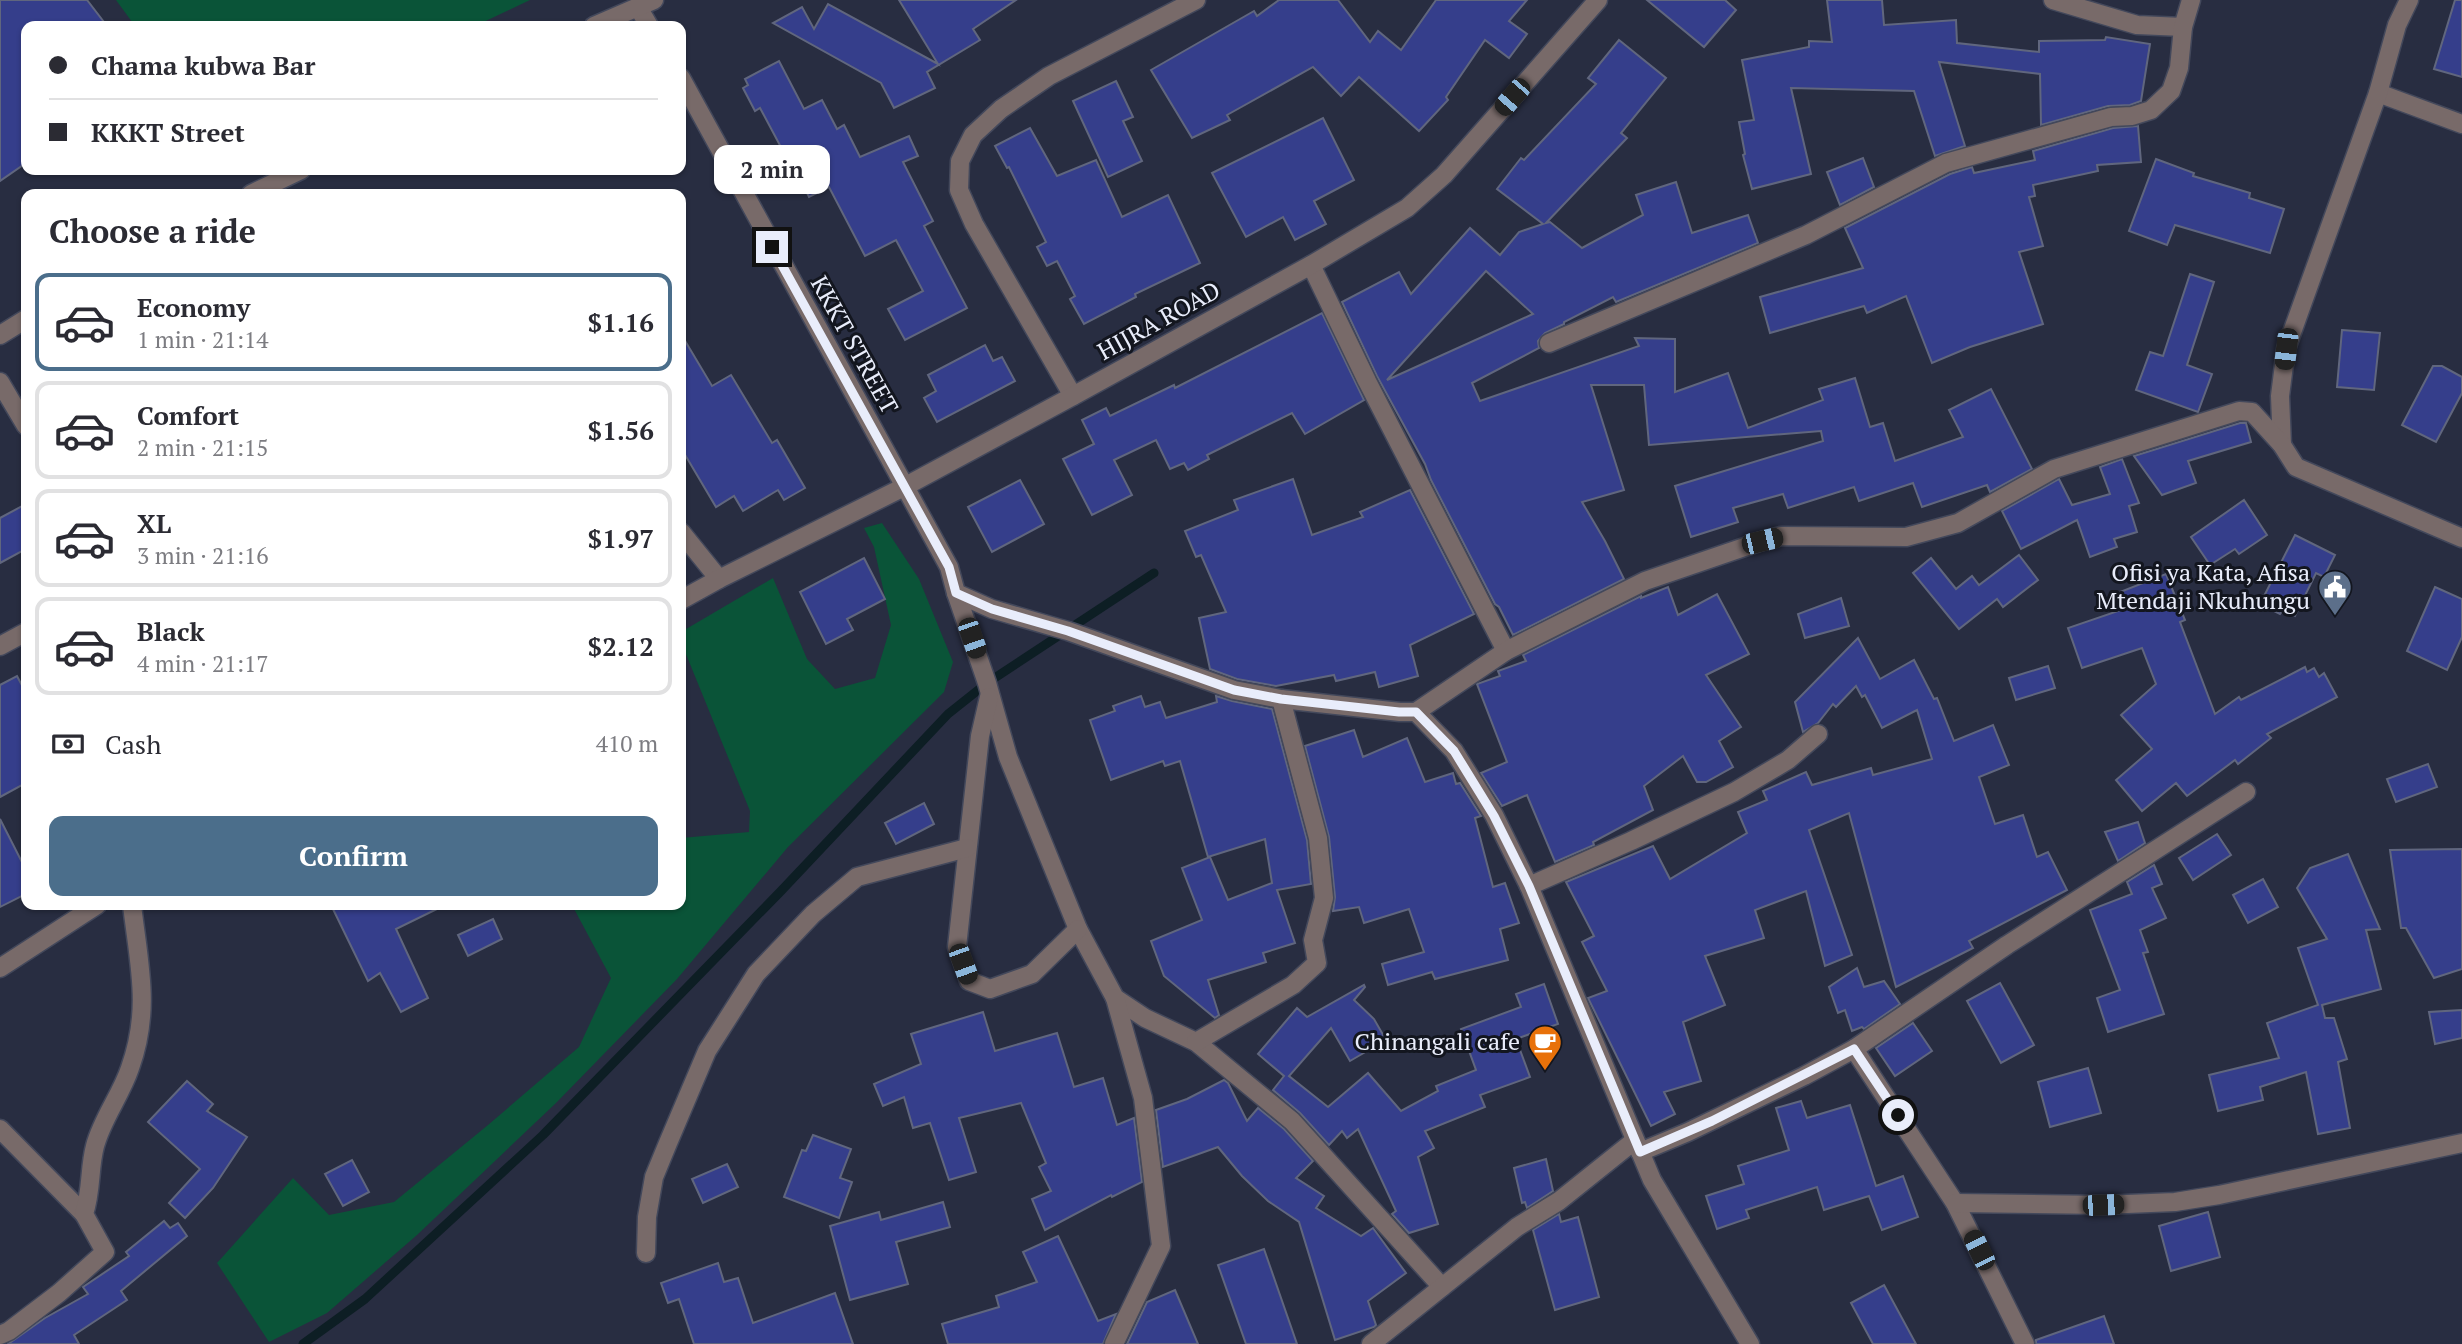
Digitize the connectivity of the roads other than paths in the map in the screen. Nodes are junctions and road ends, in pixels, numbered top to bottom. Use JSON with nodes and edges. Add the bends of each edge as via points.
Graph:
{"nodes":[{"id":1,"x":1196,"y":0,"type":"edge"},
{"id":2,"x":1598,"y":0,"type":"edge"},
{"id":3,"x":2053,"y":0,"type":"edge"},
{"id":4,"x":2190,"y":0,"type":"edge"},
{"id":5,"x":2409,"y":0,"type":"edge"},
{"id":6,"x":646,"y":3,"type":"edge"},
{"id":7,"x":605,"y":21,"type":"edge"},
{"id":8,"x":648,"y":21,"type":"edge"},
{"id":9,"x":2183,"y":27,"type":"junction"},
{"id":10,"x":686,"y":87,"type":"edge"},
{"id":11,"x":2378,"y":93,"type":"junction"},
{"id":12,"x":2462,"y":124,"type":"edge"},
{"id":13,"x":291,"y":175,"type":"edge"},
{"id":14,"x":262,"y":189,"type":"edge"},
{"id":15,"x":1311,"y":265,"type":"junction"},
{"id":16,"x":21,"y":322,"type":"edge"},
{"id":17,"x":0,"y":335,"type":"edge"},
{"id":18,"x":1549,"y":343,"type":"dead end"},
{"id":19,"x":0,"y":382,"type":"edge"},
{"id":20,"x":1073,"y":396,"type":"junction"},
{"id":21,"x":21,"y":418,"type":"edge"},
{"id":22,"x":2282,"y":445,"type":"junction"},
{"id":23,"x":904,"y":487,"type":"junction"},
{"id":24,"x":686,"y":538,"type":"edge"},
{"id":25,"x":2462,"y":538,"type":"edge"},
{"id":26,"x":719,"y":579,"type":"junction"},
{"id":27,"x":956,"y":593,"type":"junction"},
{"id":28,"x":686,"y":597,"type":"edge"},
{"id":29,"x":21,"y":635,"type":"edge"},
{"id":30,"x":0,"y":646,"type":"edge"},
{"id":31,"x":1506,"y":651,"type":"junction"},
{"id":32,"x":990,"y":694,"type":"junction"},
{"id":33,"x":1281,"y":699,"type":"junction"},
{"id":34,"x":1416,"y":712,"type":"junction"},
{"id":35,"x":1818,"y":734,"type":"dead end"},
{"id":36,"x":2246,"y":792,"type":"dead end"},
{"id":37,"x":967,"y":848,"type":"junction"},
{"id":38,"x":1529,"y":886,"type":"junction"},
{"id":39,"x":89,"y":910,"type":"edge"},
{"id":40,"x":133,"y":910,"type":"edge"},
{"id":41,"x":1077,"y":929,"type":"junction"},
{"id":42,"x":0,"y":968,"type":"edge"},
{"id":43,"x":1115,"y":998,"type":"junction"},
{"id":44,"x":1196,"y":1042,"type":"junction"},
{"id":45,"x":1854,"y":1049,"type":"junction"},
{"id":46,"x":0,"y":1129,"type":"edge"},
{"id":47,"x":2462,"y":1143,"type":"edge"},
{"id":48,"x":1637,"y":1146,"type":"junction"},
{"id":49,"x":1955,"y":1203,"type":"junction"},
{"id":50,"x":84,"y":1214,"type":"junction"},
{"id":51,"x":646,"y":1253,"type":"dead end"},
{"id":52,"x":1442,"y":1287,"type":"junction"},
{"id":53,"x":0,"y":1335,"type":"edge"},
{"id":54,"x":1114,"y":1344,"type":"edge"},
{"id":55,"x":1371,"y":1344,"type":"edge"},
{"id":56,"x":1750,"y":1344,"type":"edge"},
{"id":57,"x":2025,"y":1344,"type":"edge"}],
"edges":[{"from":1,"to":20,"type":"street","via":[[1049,76],[1001,108],[973,135],[960,160],[959,190],[974,224]]},
{"from":2,"to":15,"type":"street","name":"HIJRA ROAD","via":[[1444,176],[1407,208]]},
{"from":3,"to":9,"type":"street","via":[[2137,26]]},
{"from":4,"to":9,"type":"street"},
{"from":5,"to":11,"type":"street"},
{"from":6,"to":7,"type":"street"},
{"from":6,"to":8,"type":"street"},
{"from":9,"to":18,"type":"street","via":[[2179,68],[2171,91],[2151,110],[1945,163],[1806,235]]},
{"from":10,"to":23,"type":"street","name":"KKKT STREET"},
{"from":11,"to":12,"type":"street"},
{"from":11,"to":22,"type":"street","via":[[2286,349],[2280,396]]},
{"from":13,"to":14,"type":"street"},
{"from":15,"to":20,"type":"street","name":"HIJRA ROAD"},
{"from":15,"to":31,"type":"street"},
{"from":16,"to":17,"type":"street"},
{"from":19,"to":21,"type":"street"},
{"from":20,"to":23,"type":"street","name":"HIJRA ROAD"},
{"from":22,"to":25,"type":"street","via":[[2296,467]]},
{"from":22,"to":31,"type":"street","via":[[2252,412],[2239,411],[2054,469],[1958,523],[1906,537],[1781,536],[1762,541],[1645,581]]},
{"from":23,"to":26,"type":"street","name":"HIJRA ROAD"},
{"from":23,"to":27,"type":"street","name":"KKKT STREET","via":[[949,567]]},
{"from":24,"to":26,"type":"street"},
{"from":26,"to":28,"type":"street","name":"HIJRA ROAD"},
{"from":27,"to":32,"type":"street","name":"KKKT STREET"},
{"from":27,"to":33,"type":"street","via":[[1234,690]]},
{"from":29,"to":30,"type":"street"},
{"from":31,"to":34,"type":"street"},
{"from":32,"to":37,"type":"street","via":[[980,736]]},
{"from":32,"to":41,"type":"street","name":"KKKT STREET","via":[[1008,757]]},
{"from":33,"to":34,"type":"street"},
{"from":33,"to":44,"type":"street","via":[[1318,838],[1324,898],[1313,940],[1317,963],[1293,985]]},
{"from":34,"to":38,"type":"street","via":[[1454,751]]},
{"from":35,"to":38,"type":"street","via":[[1788,760],[1734,792]]},
{"from":36,"to":45,"type":"street"},
{"from":37,"to":41,"type":"street","via":[[957,947],[969,981],[990,989],[1031,974]]},
{"from":37,"to":51,"type":"street","via":[[857,877],[813,914],[757,974],[707,1051],[654,1177],[646,1217]]},
{"from":38,"to":48,"type":"street"},
{"from":39,"to":42,"type":"street"},
{"from":40,"to":50,"type":"street","via":[[144,1005],[140,1035],[117,1101],[96,1143]]},
{"from":41,"to":43,"type":"street","name":"KKKT STREET"},
{"from":43,"to":44,"type":"street"},
{"from":43,"to":54,"type":"street","name":"KKKT STREET","via":[[1143,1098],[1161,1247]]},
{"from":44,"to":52,"type":"street","via":[[1292,1121]]},
{"from":45,"to":48,"type":"street","via":[[1712,1121]]},
{"from":45,"to":49,"type":"street"},
{"from":46,"to":50,"type":"street"},
{"from":47,"to":49,"type":"street","via":[[2175,1202]]},
{"from":48,"to":52,"type":"street","via":[[1517,1227]]},
{"from":48,"to":56,"type":"street","via":[[1652,1180]]},
{"from":49,"to":57,"type":"street"},
{"from":50,"to":53,"type":"street","via":[[105,1252],[59,1293]]},
{"from":52,"to":55,"type":"street"}]}
